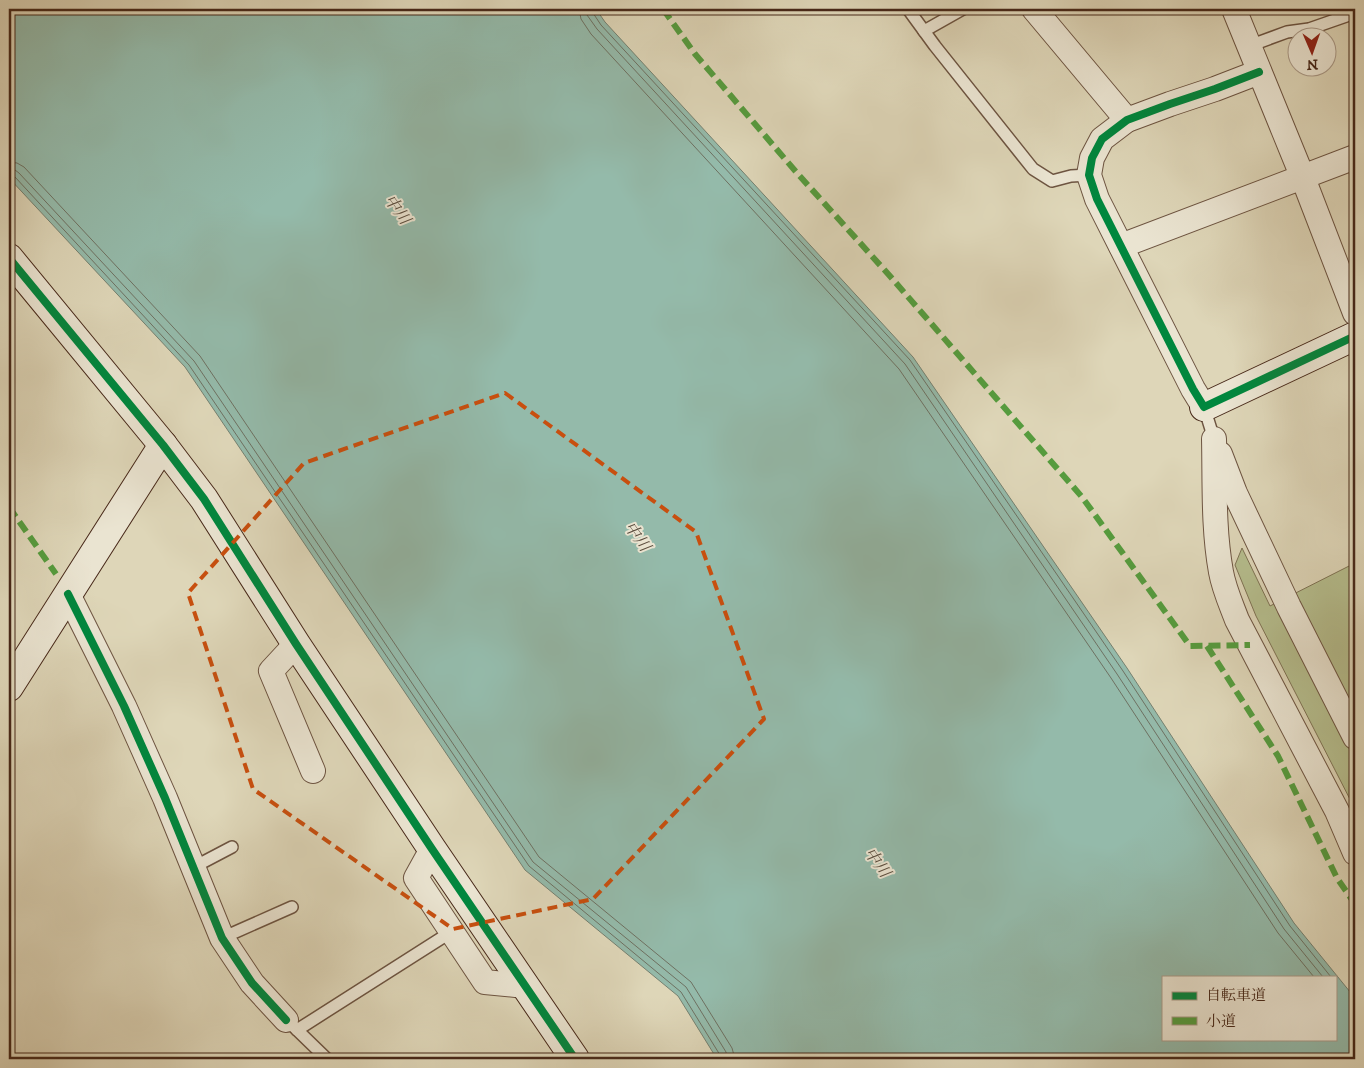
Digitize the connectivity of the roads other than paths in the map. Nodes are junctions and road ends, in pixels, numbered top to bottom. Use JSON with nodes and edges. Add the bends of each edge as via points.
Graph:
{"nodes":[{"id":1,"x":908,"y":9,"type":"edge"},
{"id":2,"x":963,"y":9,"type":"edge"},
{"id":3,"x":1034,"y":9,"type":"edge"},
{"id":4,"x":1234,"y":9,"type":"edge"},
{"id":5,"x":1355,"y":13,"type":"edge"},
{"id":6,"x":924,"y":31,"type":"junction"},
{"id":7,"x":1249,"y":46,"type":"junction"},
{"id":8,"x":1259,"y":72,"type":"junction"},
{"id":9,"x":1127,"y":120,"type":"junction"},
{"id":10,"x":1355,"y":157,"type":"edge"},
{"id":11,"x":1089,"y":176,"type":"junction"},
{"id":12,"x":1302,"y":178,"type":"junction"},
{"id":13,"x":1121,"y":246,"type":"junction"},
{"id":14,"x":9,"y":258,"type":"edge"},
{"id":15,"x":1355,"y":313,"type":"edge"},
{"id":16,"x":1355,"y":336,"type":"edge"},
{"id":17,"x":1204,"y":407,"type":"junction"},
{"id":18,"x":1214,"y":439,"type":"junction"},
{"id":19,"x":163,"y":444,"type":"junction"},
{"id":20,"x":68,"y":594,"type":"junction"},
{"id":21,"x":296,"y":644,"type":"junction"},
{"id":22,"x":9,"y":687,"type":"edge"},
{"id":23,"x":1355,"y":736,"type":"edge"},
{"id":24,"x":313,"y":770,"type":"dead end"},
{"id":25,"x":232,"y":847,"type":"dead end"},
{"id":26,"x":432,"y":849,"type":"junction"},
{"id":27,"x":1355,"y":853,"type":"edge"},
{"id":28,"x":192,"y":868,"type":"junction"},
{"id":29,"x":292,"y":908,"type":"dead end"},
{"id":30,"x":451,"y":932,"type":"junction"},
{"id":31,"x":222,"y":938,"type":"junction"},
{"id":32,"x":526,"y":986,"type":"junction"},
{"id":33,"x":291,"y":1025,"type":"junction"},
{"id":34,"x":327,"y":1059,"type":"edge"},
{"id":35,"x":576,"y":1059,"type":"edge"}],
"edges":[{"from":1,"to":6,"type":"lane"},
{"from":2,"to":6,"type":"lane"},
{"from":3,"to":9,"type":"street"},
{"from":4,"to":7,"type":"street"},
{"from":5,"to":7,"type":"lane"},
{"from":6,"to":11,"type":"lane","via":[[1033,169],[1052,181]]},
{"from":7,"to":8,"type":"street"},
{"from":8,"to":9,"type":"street"},
{"from":8,"to":12,"type":"street"},
{"from":9,"to":11,"type":"street","via":[[1102,139],[1092,158]]},
{"from":10,"to":12,"type":"street"},
{"from":11,"to":13,"type":"street"},
{"from":12,"to":13,"type":"street"},
{"from":12,"to":15,"type":"street"},
{"from":13,"to":17,"type":"street"},
{"from":14,"to":19,"type":"street"},
{"from":16,"to":17,"type":"street"},
{"from":17,"to":18,"type":"lane"},
{"from":18,"to":23,"type":"street","via":[[1235,493],[1289,607]]},
{"from":18,"to":27,"type":"street","via":[[1216,536],[1227,593],[1237,620],[1337,811]]},
{"from":19,"to":20,"type":"street"},
{"from":19,"to":21,"type":"street","via":[[204,500]]},
{"from":20,"to":22,"type":"street"},
{"from":20,"to":28,"type":"street","via":[[124,706]]},
{"from":21,"to":24,"type":"street","via":[[271,671]]},
{"from":21,"to":26,"type":"street"},
{"from":25,"to":28,"type":"lane"},
{"from":26,"to":30,"type":"street","via":[[416,878]]},
{"from":26,"to":32,"type":"street"},
{"from":28,"to":31,"type":"street"},
{"from":29,"to":31,"type":"lane"},
{"from":30,"to":32,"type":"street","via":[[485,982]]},
{"from":30,"to":33,"type":"lane"},
{"from":31,"to":33,"type":"street","via":[[252,983]]},
{"from":32,"to":35,"type":"street"},
{"from":33,"to":34,"type":"lane"}]}
